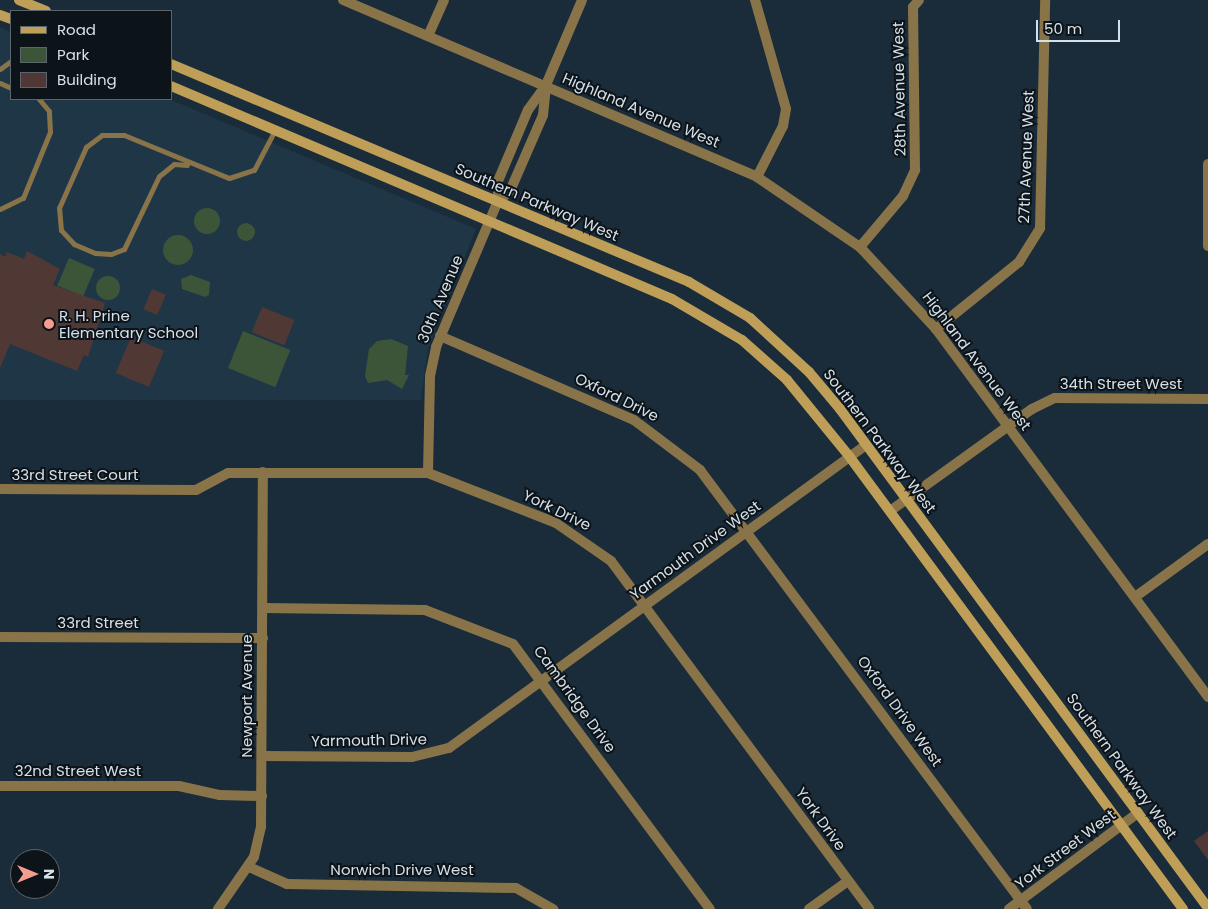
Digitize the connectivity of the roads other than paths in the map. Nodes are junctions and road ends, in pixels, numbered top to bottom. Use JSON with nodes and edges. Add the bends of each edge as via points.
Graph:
{"nodes":[{"id":1,"x":19,"y":0,"type":"edge"},
{"id":2,"x":343,"y":0,"type":"edge"},
{"id":3,"x":444,"y":0,"type":"edge"},
{"id":4,"x":582,"y":0,"type":"edge"},
{"id":5,"x":755,"y":0,"type":"edge"},
{"id":6,"x":1045,"y":0,"type":"edge"},
{"id":7,"x":917,"y":2,"type":"edge"},
{"id":8,"x":44,"y":10,"type":"edge"},
{"id":9,"x":428,"y":36,"type":"junction"},
{"id":10,"x":172,"y":64,"type":"edge"},
{"id":11,"x":172,"y":86,"type":"edge"},
{"id":12,"x":546,"y":86,"type":"junction"},
{"id":13,"x":40,"y":100,"type":"edge"},
{"id":14,"x":275,"y":130,"type":"junction"},
{"id":15,"x":1208,"y":164,"type":"edge"},
{"id":16,"x":187,"y":165,"type":"junction"},
{"id":17,"x":758,"y":177,"type":"junction"},
{"id":18,"x":498,"y":202,"type":"junction"},
{"id":19,"x":0,"y":209,"type":"edge"},
{"id":20,"x":490,"y":220,"type":"junction"},
{"id":21,"x":1208,"y":246,"type":"edge"},
{"id":22,"x":860,"y":247,"type":"junction"},
{"id":23,"x":936,"y":328,"type":"junction"},
{"id":24,"x":440,"y":336,"type":"junction"},
{"id":25,"x":1208,"y":398,"type":"edge"},
{"id":26,"x":1008,"y":426,"type":"junction"},
{"id":27,"x":866,"y":445,"type":"junction"},
{"id":28,"x":849,"y":456,"type":"junction"},
{"id":29,"x":263,"y":472,"type":"junction"},
{"id":30,"x":428,"y":473,"type":"junction"},
{"id":31,"x":0,"y":489,"type":"edge"},
{"id":32,"x":150,"y":490,"type":"joint"},
{"id":33,"x":907,"y":500,"type":"junction"},
{"id":34,"x":890,"y":511,"type":"junction"},
{"id":35,"x":748,"y":530,"type":"junction"},
{"id":36,"x":1208,"y":544,"type":"edge"},
{"id":37,"x":1135,"y":597,"type":"junction"},
{"id":38,"x":644,"y":606,"type":"junction"},
{"id":39,"x":262,"y":608,"type":"junction"},
{"id":40,"x":0,"y":637,"type":"edge"},
{"id":41,"x":263,"y":638,"type":"junction"},
{"id":42,"x":543,"y":680,"type":"junction"},
{"id":43,"x":1208,"y":697,"type":"edge"},
{"id":44,"x":262,"y":756,"type":"junction"},
{"id":45,"x":0,"y":786,"type":"edge"},
{"id":46,"x":262,"y":796,"type":"junction"},
{"id":47,"x":1138,"y":813,"type":"junction"},
{"id":48,"x":1121,"y":826,"type":"junction"},
{"id":49,"x":249,"y":867,"type":"junction"},
{"id":50,"x":848,"y":880,"type":"junction"},
{"id":51,"x":1024,"y":905,"type":"edge"},
{"id":52,"x":1208,"y":908,"type":"edge"},
{"id":53,"x":218,"y":909,"type":"edge"},
{"id":54,"x":553,"y":909,"type":"edge"},
{"id":55,"x":710,"y":909,"type":"edge"},
{"id":56,"x":809,"y":909,"type":"edge"},
{"id":57,"x":869,"y":909,"type":"edge"},
{"id":58,"x":1009,"y":909,"type":"edge"},
{"id":59,"x":1183,"y":909,"type":"edge"}],
"edges":[{"from":1,"to":8,"type":"street"},
{"from":2,"to":9,"type":"street","name":"Highland Avenue West"},
{"from":3,"to":9,"type":"street"},
{"from":4,"to":12,"type":"street"},
{"from":5,"to":17,"type":"street","via":[[786,109],[780,134]]},
{"from":6,"to":23,"type":"street","name":"27th Avenue West","via":[[1040,228],[1020,262]]},
{"from":7,"to":22,"type":"street","name":"28th Avenue West","via":[[915,170],[903,196]]},
{"from":9,"to":12,"type":"street","name":"Highland Avenue West"},
{"from":10,"to":18,"type":"street","name":"Southern Parkway West"},
{"from":11,"to":14,"type":"street"},
{"from":12,"to":17,"type":"street","name":"Highland Avenue West"},
{"from":12,"to":18,"type":"street","via":[[528,110],[498,181]]},
{"from":12,"to":18,"type":"street","via":[[543,115],[510,191]]},
{"from":13,"to":19,"type":"lane","via":[[49,111],[50,132],[23,198]]},
{"from":14,"to":16,"type":"lane","via":[[259,165],[242,176],[222,177]]},
{"from":14,"to":20,"type":"street"},
{"from":15,"to":21,"type":"street"},
{"from":16,"to":16,"type":"lane","via":[[118,133],[97,138],[86,147],[59,208],[60,230],[69,241],[95,253],[111,254],[124,249],[159,176],[174,164]]},
{"from":17,"to":22,"type":"street","name":"Highland Avenue West"},
{"from":18,"to":20,"type":"street","name":"30th Avenue"},
{"from":18,"to":27,"type":"street","name":"Southern Parkway West","via":[[689,282],[738,310],[809,372]]},
{"from":20,"to":24,"type":"street","name":"30th Avenue"},
{"from":20,"to":28,"type":"street","via":[[690,307],[726,328],[786,380]]},
{"from":22,"to":23,"type":"street","name":"Highland Avenue West"},
{"from":23,"to":26,"type":"street","name":"Highland Avenue West"},
{"from":24,"to":30,"type":"street","name":"30th Avenue","via":[[430,376]]},
{"from":24,"to":35,"type":"street","name":"Oxford Drive","via":[[606,405],[651,429],[700,470]]},
{"from":25,"to":26,"type":"street","name":"34th Street West","via":[[1055,398]]},
{"from":26,"to":33,"type":"street","name":"34th Street West"},
{"from":26,"to":37,"type":"street","name":"Highland Avenue West"},
{"from":27,"to":28,"type":"street","name":"Yarmouth Drive West"},
{"from":27,"to":33,"type":"street","name":"Southern Parkway West"},
{"from":28,"to":34,"type":"street"},
{"from":28,"to":35,"type":"street","name":"Yarmouth Drive West"},
{"from":29,"to":30,"type":"street","name":"York Drive"},
{"from":29,"to":32,"type":"street","name":"York Drive","via":[[228,473],[201,490]]},
{"from":29,"to":39,"type":"street","name":"Newport Avenue"},
{"from":30,"to":38,"type":"street","name":"York Drive","via":[[577,534],[611,561]]},
{"from":31,"to":32,"type":"street","name":"33rd Street Court"},
{"from":33,"to":34,"type":"street","name":"34th Street West"},
{"from":33,"to":47,"type":"street","name":"Southern Parkway West"},
{"from":34,"to":48,"type":"street"},
{"from":35,"to":38,"type":"street","name":"Yarmouth Drive West"},
{"from":35,"to":51,"type":"street","name":"Oxford Drive West"},
{"from":36,"to":37,"type":"street"},
{"from":37,"to":43,"type":"street","name":"Highland Avenue West"},
{"from":38,"to":42,"type":"street","name":"Yarmouth Drive West"},
{"from":38,"to":50,"type":"street","name":"York Drive"},
{"from":39,"to":41,"type":"street","name":"Newport Avenue"},
{"from":39,"to":42,"type":"street","name":"Cambridge Drive","via":[[438,612],[513,644]]},
{"from":40,"to":41,"type":"street","name":"33rd Street"},
{"from":41,"to":44,"type":"street","name":"Newport Avenue"},
{"from":42,"to":44,"type":"street","name":"Yarmouth Drive","via":[[436,754]]},
{"from":42,"to":55,"type":"street","name":"Cambridge Drive"},
{"from":44,"to":46,"type":"street","name":"Newport Avenue"},
{"from":45,"to":46,"type":"street","name":"32nd Street West","via":[[155,786]]},
{"from":46,"to":49,"type":"street","name":"Newport Avenue","via":[[260,836]]},
{"from":47,"to":48,"type":"street","name":"York Street West"},
{"from":47,"to":52,"type":"street","name":"Southern Parkway West"},
{"from":48,"to":51,"type":"street","name":"York Street West"},
{"from":48,"to":59,"type":"street"},
{"from":49,"to":53,"type":"street","name":"Newport Avenue"},
{"from":49,"to":54,"type":"street","name":"Norwich Drive West","via":[[287,884],[516,888]]},
{"from":50,"to":56,"type":"street"},
{"from":50,"to":57,"type":"street","name":"York Drive"},
{"from":51,"to":58,"type":"street","name":"York Street West"}]}
